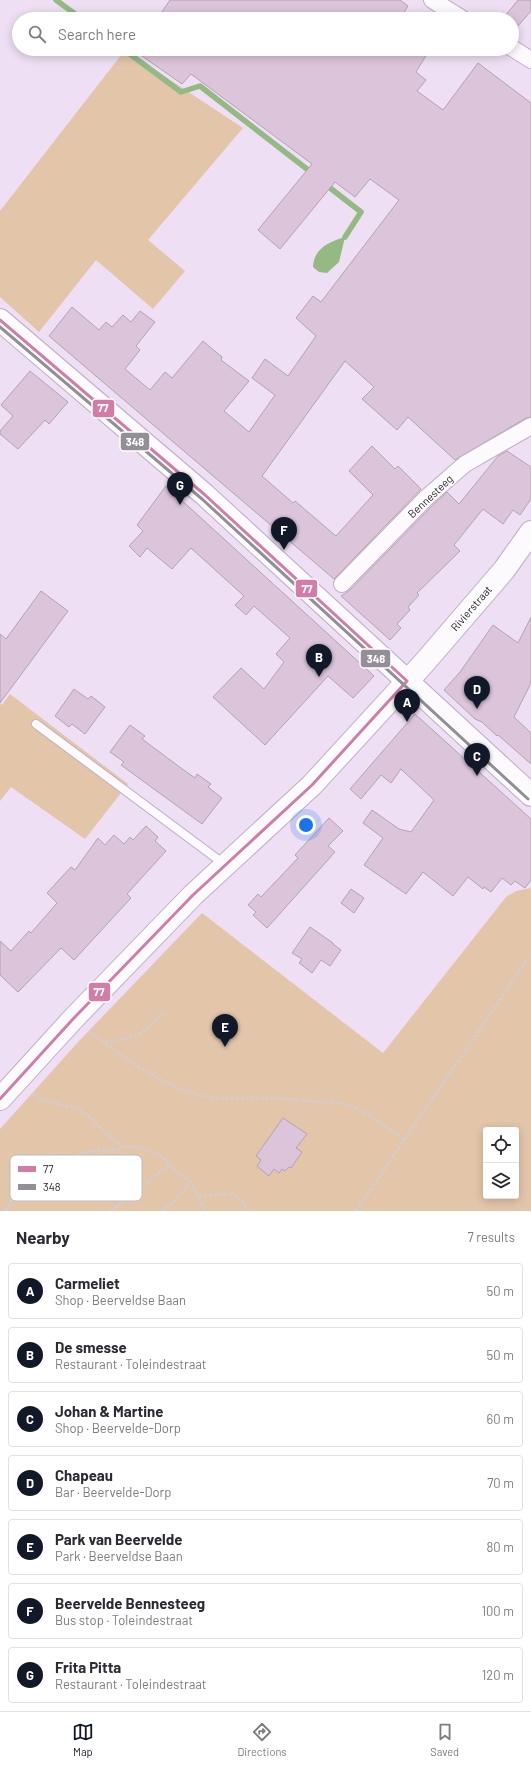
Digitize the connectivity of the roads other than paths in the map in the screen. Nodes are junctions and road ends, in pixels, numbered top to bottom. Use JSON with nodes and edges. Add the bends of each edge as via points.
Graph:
{"nodes":[{"id":1,"x":432,"y":0,"type":"edge"},
{"id":2,"x":452,"y":12,"type":"edge"},
{"id":3,"x":519,"y":52,"type":"edge"},
{"id":4,"x":531,"y":60,"type":"edge"},
{"id":5,"x":0,"y":320,"type":"edge"},
{"id":6,"x":531,"y":426,"type":"edge"},
{"id":7,"x":531,"y":532,"type":"edge"},
{"id":8,"x":342,"y":584,"type":"dead end"},
{"id":9,"x":407,"y":681,"type":"junction"},
{"id":10,"x":36,"y":724,"type":"dead end"},
{"id":11,"x":531,"y":795,"type":"edge"},
{"id":12,"x":224,"y":865,"type":"junction"},
{"id":13,"x":0,"y":1099,"type":"edge"}],
"edges":[{"from":1,"to":2,"type":"street"},
{"from":3,"to":4,"type":"street"},
{"from":5,"to":9,"type":"main road","via":[[206,495]]},
{"from":6,"to":8,"type":"street","name":"Bennesteeg","via":[[465,464],[426,498]]},
{"from":7,"to":9,"type":"main road","name":"Rivierstraat","via":[[504,570]]},
{"from":9,"to":11,"type":"main road"},
{"from":9,"to":12,"type":"main road","name":"Rivierstraat","via":[[312,785]]},
{"from":10,"to":12,"type":"lane"},
{"from":12,"to":13,"type":"main road","name":"Rivierstraat","via":[[73,1019]]}]}
